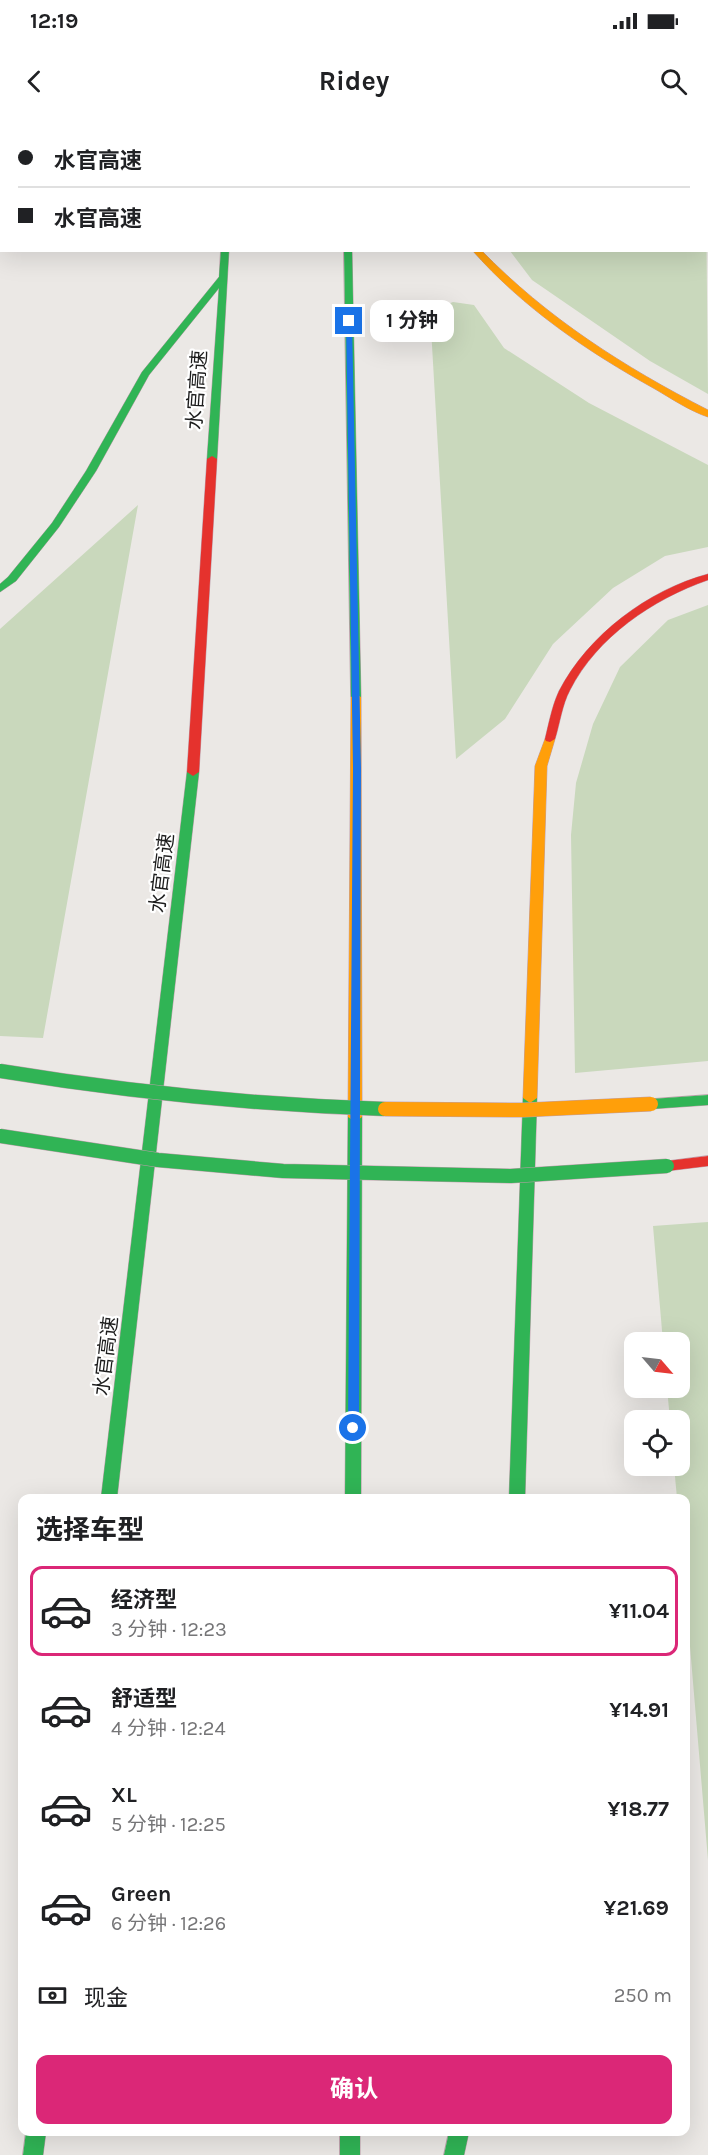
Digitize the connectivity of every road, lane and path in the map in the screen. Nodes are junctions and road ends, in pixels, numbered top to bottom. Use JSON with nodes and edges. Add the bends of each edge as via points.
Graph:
{"nodes":[{"id":1,"x":225,"y":252,"type":"edge"},
{"id":2,"x":348,"y":252,"type":"edge"},
{"id":3,"x":478,"y":252,"type":"edge"},
{"id":4,"x":224,"y":276,"type":"junction"},
{"id":5,"x":708,"y":414,"type":"edge"},
{"id":6,"x":708,"y":577,"type":"edge"},
{"id":7,"x":0,"y":589,"type":"edge"},
{"id":8,"x":0,"y":1071,"type":"edge"},
{"id":9,"x":708,"y":1100,"type":"edge"},
{"id":10,"x":0,"y":1136,"type":"edge"},
{"id":11,"x":708,"y":1161,"type":"edge"},
{"id":12,"x":109,"y":1494,"type":"edge"},
{"id":13,"x":353,"y":1494,"type":"edge"},
{"id":14,"x":517,"y":1494,"type":"edge"},
{"id":15,"x":35,"y":2136,"type":"edge"},
{"id":16,"x":350,"y":2136,"type":"edge"},
{"id":17,"x":458,"y":2136,"type":"edge"},
{"id":18,"x":33,"y":2155,"type":"edge"},
{"id":19,"x":350,"y":2155,"type":"edge"},
{"id":20,"x":453,"y":2155,"type":"edge"}],
"edges":[{"from":1,"to":4,"type":"highway","name":"水官高速"},
{"from":2,"to":13,"type":"highway","via":[[357,768]]},
{"from":3,"to":5,"type":"highway","via":[[533,306],[581,340]]},
{"from":4,"to":7,"type":"highway","via":[[145,374],[56,525]]},
{"from":4,"to":12,"type":"highway","name":"水官高速","via":[[193,771]]},
{"from":6,"to":14,"type":"highway","via":[[645,605],[600,643],[566,687],[540,765]]},
{"from":8,"to":9,"type":"highway","bridge":true,"via":[[178,1097],[395,1110],[509,1110]]},
{"from":10,"to":11,"type":"highway","bridge":true,"via":[[158,1160],[283,1171],[511,1176]]},
{"from":15,"to":18,"type":"highway"},
{"from":16,"to":19,"type":"highway"},
{"from":17,"to":20,"type":"highway"}]}
